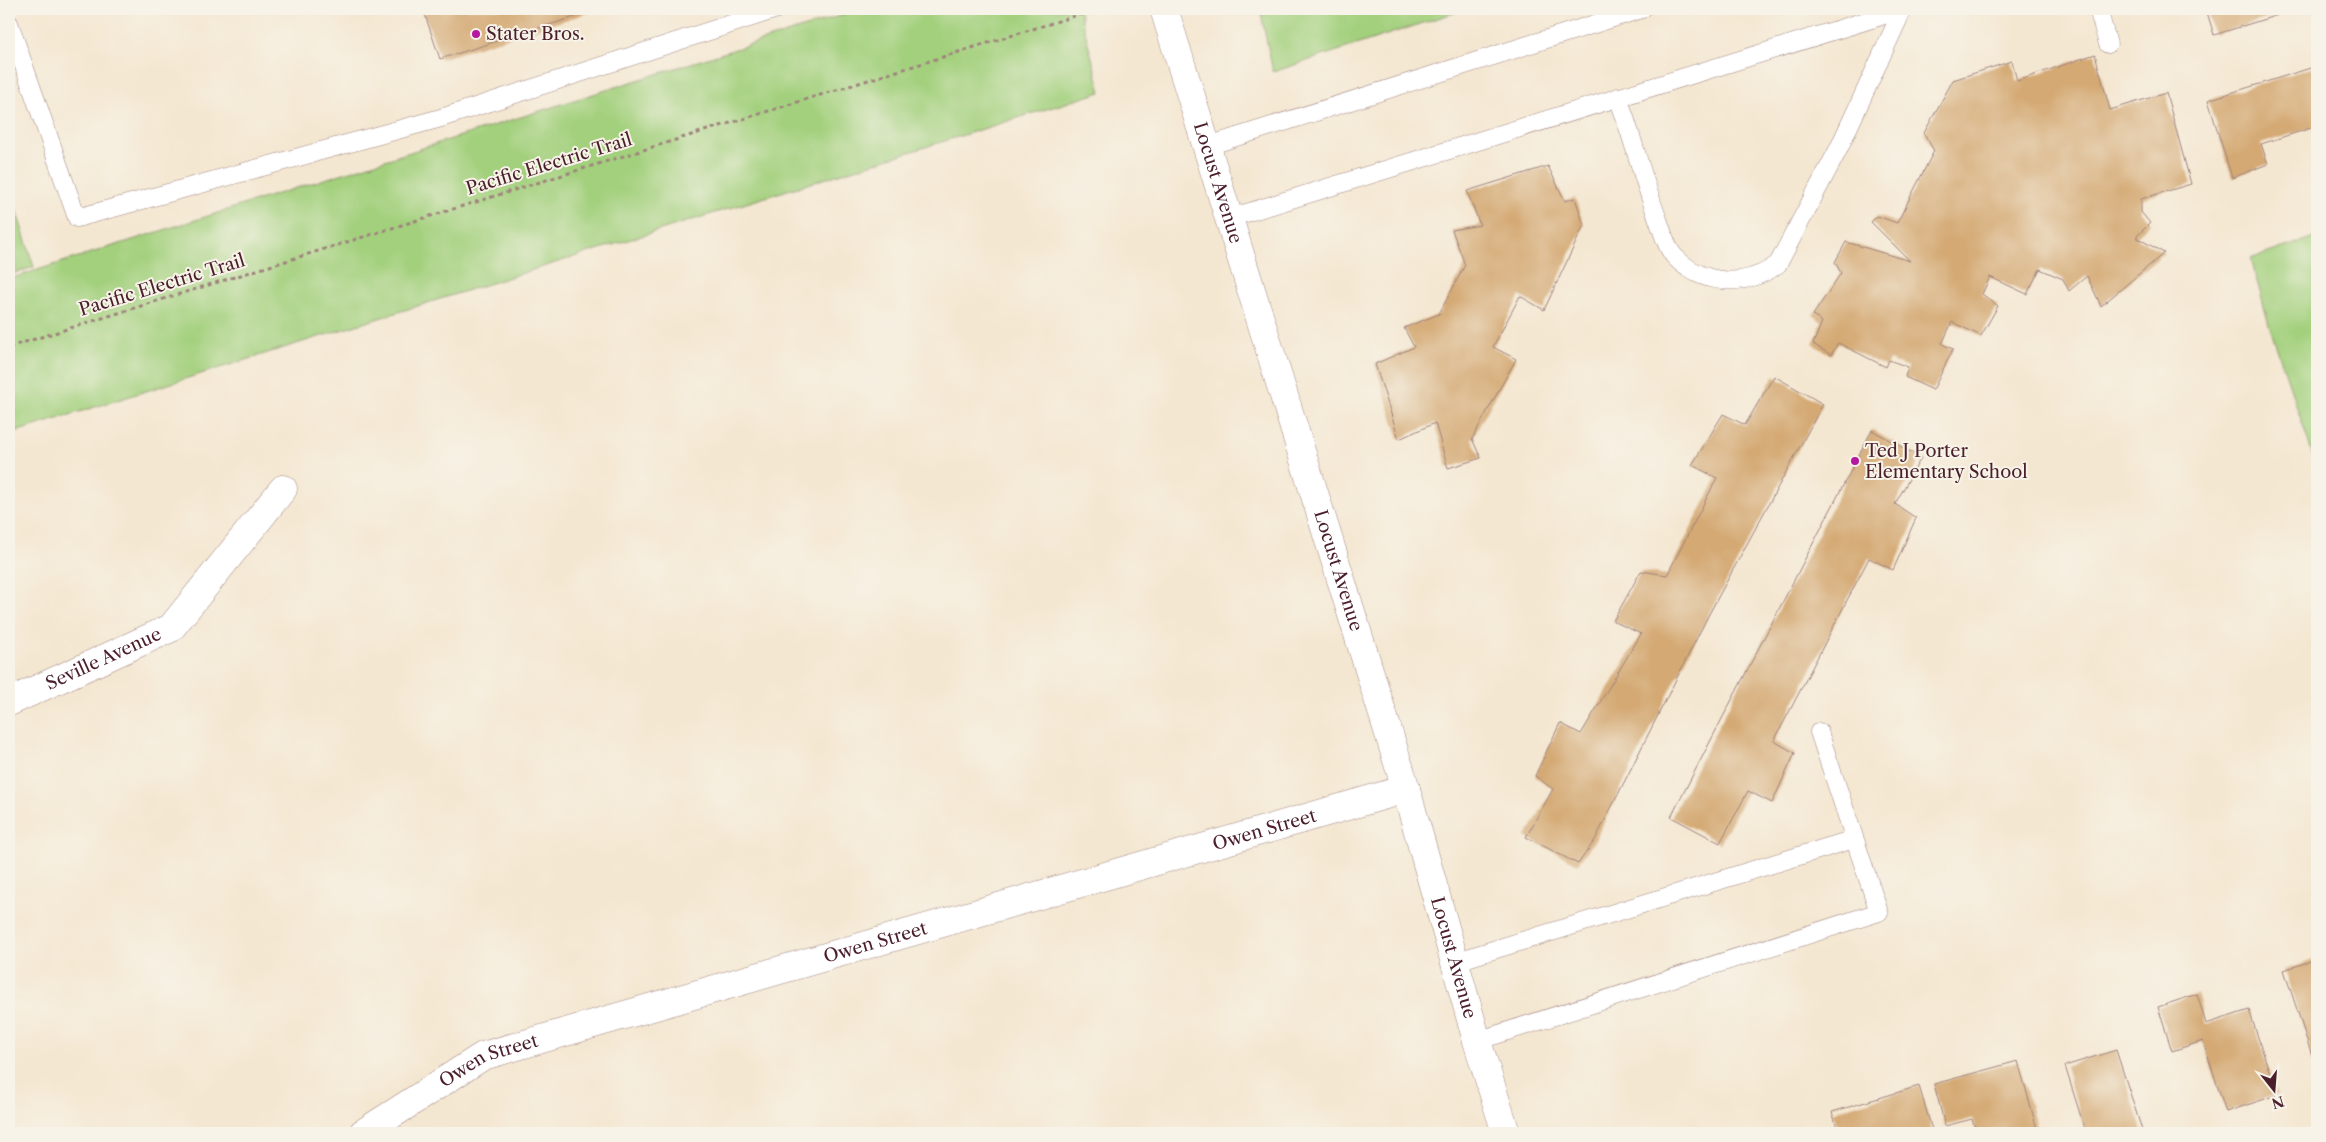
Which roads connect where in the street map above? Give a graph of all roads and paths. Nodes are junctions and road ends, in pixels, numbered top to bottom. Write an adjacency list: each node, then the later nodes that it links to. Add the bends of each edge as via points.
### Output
1 (777, 9): 7 (lane, via 441,118 77,218)
2 (1097, 9): 12 (path, Pacific Electric Trail)
3 (1164, 9): 10 (street, Locust Avenue)
4 (1642, 9): 10 (lane)
5 (1904, 9): 9 (lane); 9 (lane, via 1838,150 1778,264 1765,274 1748,279 1709,279 1674,255 1653,208)
6 (2098, 9): 8 (lane)
7 (9, 23)
8 (2108, 44)
9 (1618, 97): 11 (lane)
10 (1208, 146): 11 (street, Locust Avenue)
11 (1230, 218): 16 (street, Locust Avenue)
12 (9, 347)
13 (283, 489): 14 (street, Seville Avenue, via 171,628)
14 (9, 702)
15 (1819, 732): 17 (lane)
16 (1406, 789): 18 (street, Locust Avenue); 20 (street, Owen Street, via 483,1056)
17 (1854, 839): 18 (lane); 19 (lane, via 1879,912)
18 (1454, 962): 19 (street, Locust Avenue)
19 (1477, 1041): 21 (street, Locust Avenue)
20 (363, 1133)
21 (1506, 1133)

